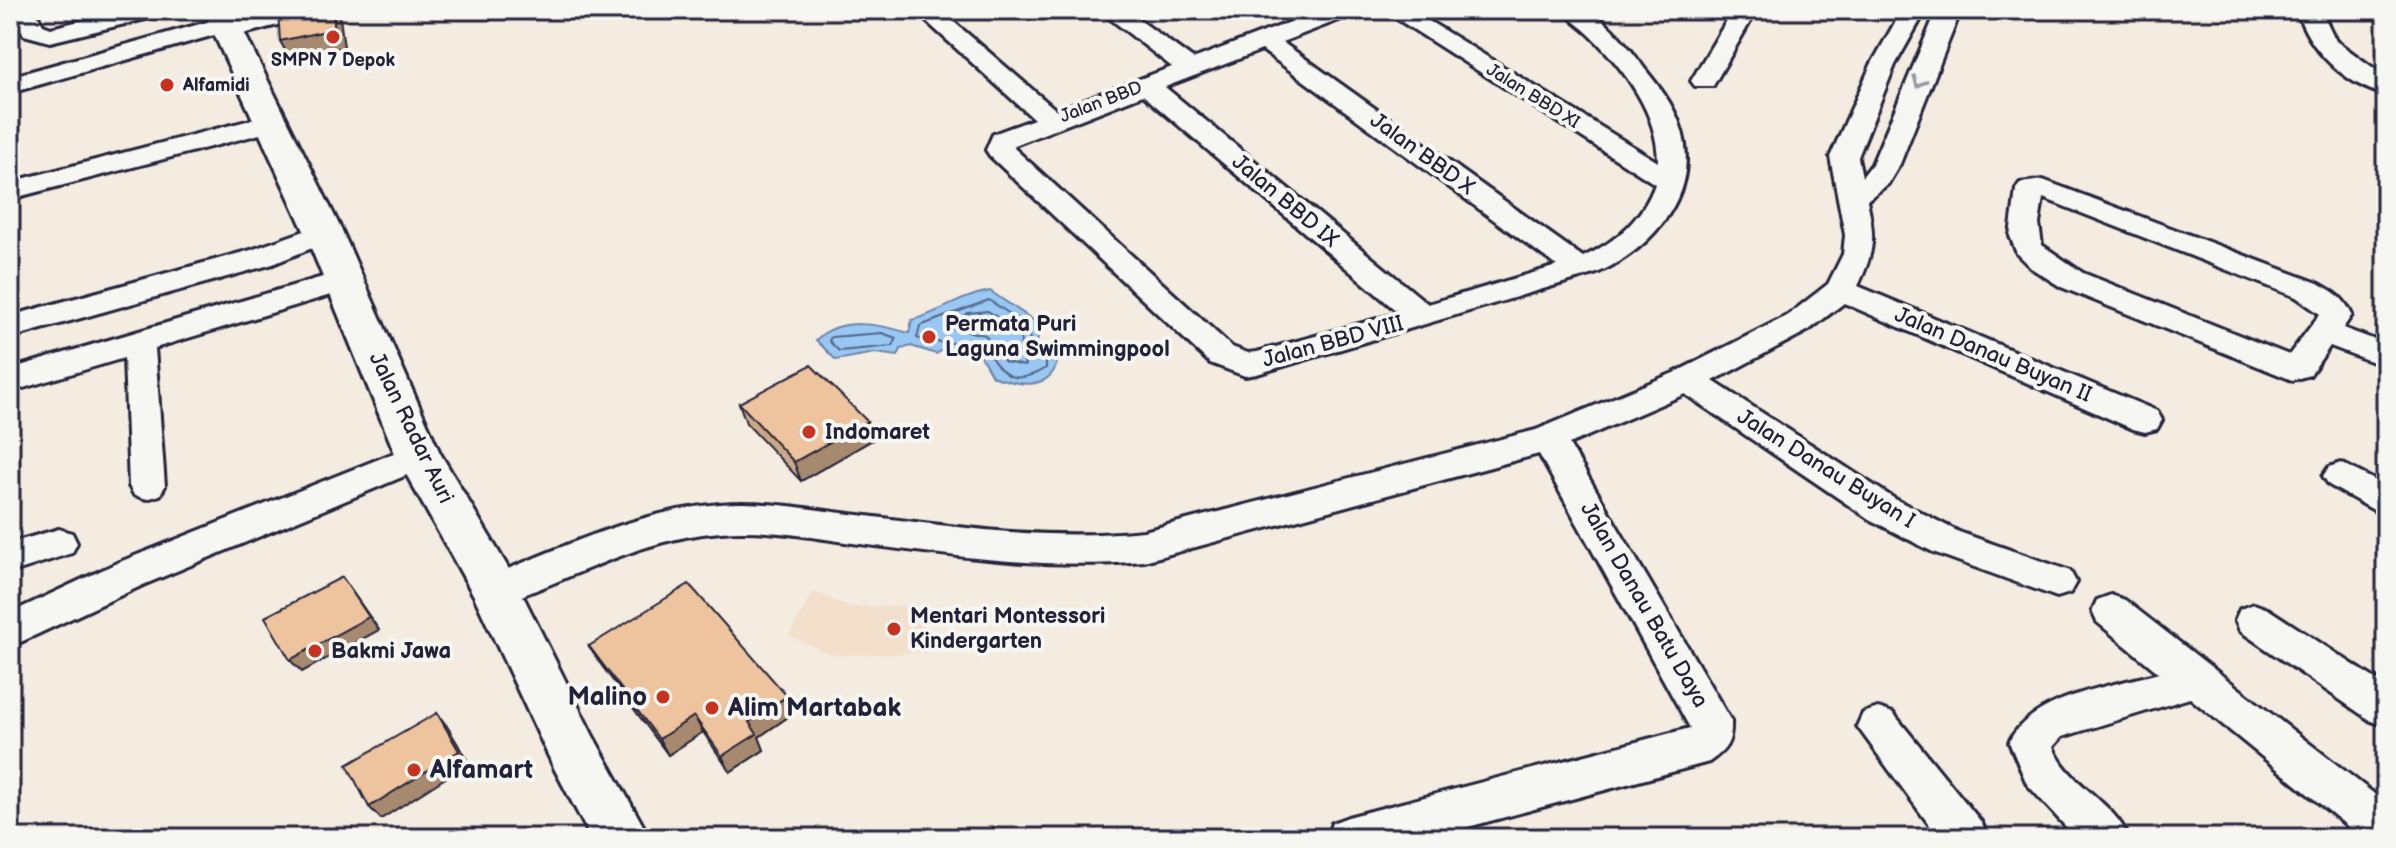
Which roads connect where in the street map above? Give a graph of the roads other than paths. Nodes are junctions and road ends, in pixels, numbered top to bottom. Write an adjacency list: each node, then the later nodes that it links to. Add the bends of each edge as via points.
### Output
1 (23, 10): 2 (street, via 33,30 50,35)
2 (154, 10)
3 (308, 10): 14 (street)
4 (926, 10): 23 (street, Jalan BBD)
5 (1111, 10): 17 (street)
6 (1285, 10): 15 (street)
7 (1344, 10): 15 (street, Jalan BBD)
8 (1395, 10): 25 (street, Jalan BBD XI)
9 (1575, 10): 25 (street, via 1609,40 1663,114 1675,161)
10 (1745, 10): 19 (street)
11 (1914, 10): 27 (street, via 1844,157)
12 (1949, 10): 27 (street, one-way to 27, via 1886,164 1878,178)
13 (2309, 10): 22 (street, via 2310,20 2345,64)
14 (224, 23): 18 (street); 20 (street); 24 (main road, Jalan Radar Auri)
15 (1307, 24): 16 (street, Jalan BBD)
16 (1264, 40): 17 (street, Jalan BBD); 29 (street, Jalan BBD X)
17 (1190, 68): 21 (street, Jalan BBD)
18 (86, 70)
19 (1704, 81)
20 (10, 85)
21 (1147, 85): 23 (street, Jalan BBD); 32 (street, Jalan BBD IX)
22 (2386, 87)
23 (1052, 121): 32 (street, Jalan BBD VIII, via 1002,140 1000,150 1232,362 1257,363)
24 (274, 122): 26 (street); 28 (main road, Jalan Radar Auri)
25 (1671, 182): 29 (street, Jalan BBD VIII, via 1633,239)
26 (10, 191)
27 (1854, 196): 31 (street, via 1859,244)
28 (324, 233): 30 (main road, Jalan Radar Auri); 33 (street, via 262,257)
29 (1579, 268): 32 (street, Jalan BBD VIII)
30 (343, 281): 35 (street); 41 (main road, Jalan Radar Auri)
31 (1841, 290): 37 (street, via 1798,323); 39 (street, Jalan Danau Buyan II)
32 (1423, 317)
33 (10, 327)
34 (2324, 332): 34 (street, via 2298,367 2281,367 2072,280 2024,245 2030,189 2043,188 2307,290 2335,310); 36 (street)
35 (139, 342): 38 (street); 43 (street)
36 (2386, 356)
37 (1688, 380): 40 (street); 47 (street, Jalan Danau Buyan I, via 1882,509 1946,542)
38 (10, 381)
39 (2145, 420)
40 (1548, 439): 48 (street, via 1144,546 1025,550 765,518 719,518 629,536); 57 (street, Jalan Danau Batu Daya, via 1710,721 1711,737 1694,749)
41 (419, 456): 48 (main road, Jalan Radar Auri); 51 (street, via 130,574)
42 (2341, 476): 44 (street)
43 (147, 486)
44 (2386, 503)
45 (59, 543): 46 (street)
46 (10, 558)
47 (2057, 582)
48 (496, 590): 56 (main road, Jalan Radar Auri)
49 (2111, 611): 52 (street)
50 (2254, 620): 53 (street)
51 (10, 631)
52 (2196, 679): 55 (street); 59 (street, via 2049,723 2030,742 2046,777)
53 (2386, 708)
54 (1878, 726): 58 (street)
55 (2386, 830)
56 (621, 838)
57 (1348, 838)
58 (1966, 838)
59 (2107, 838)

